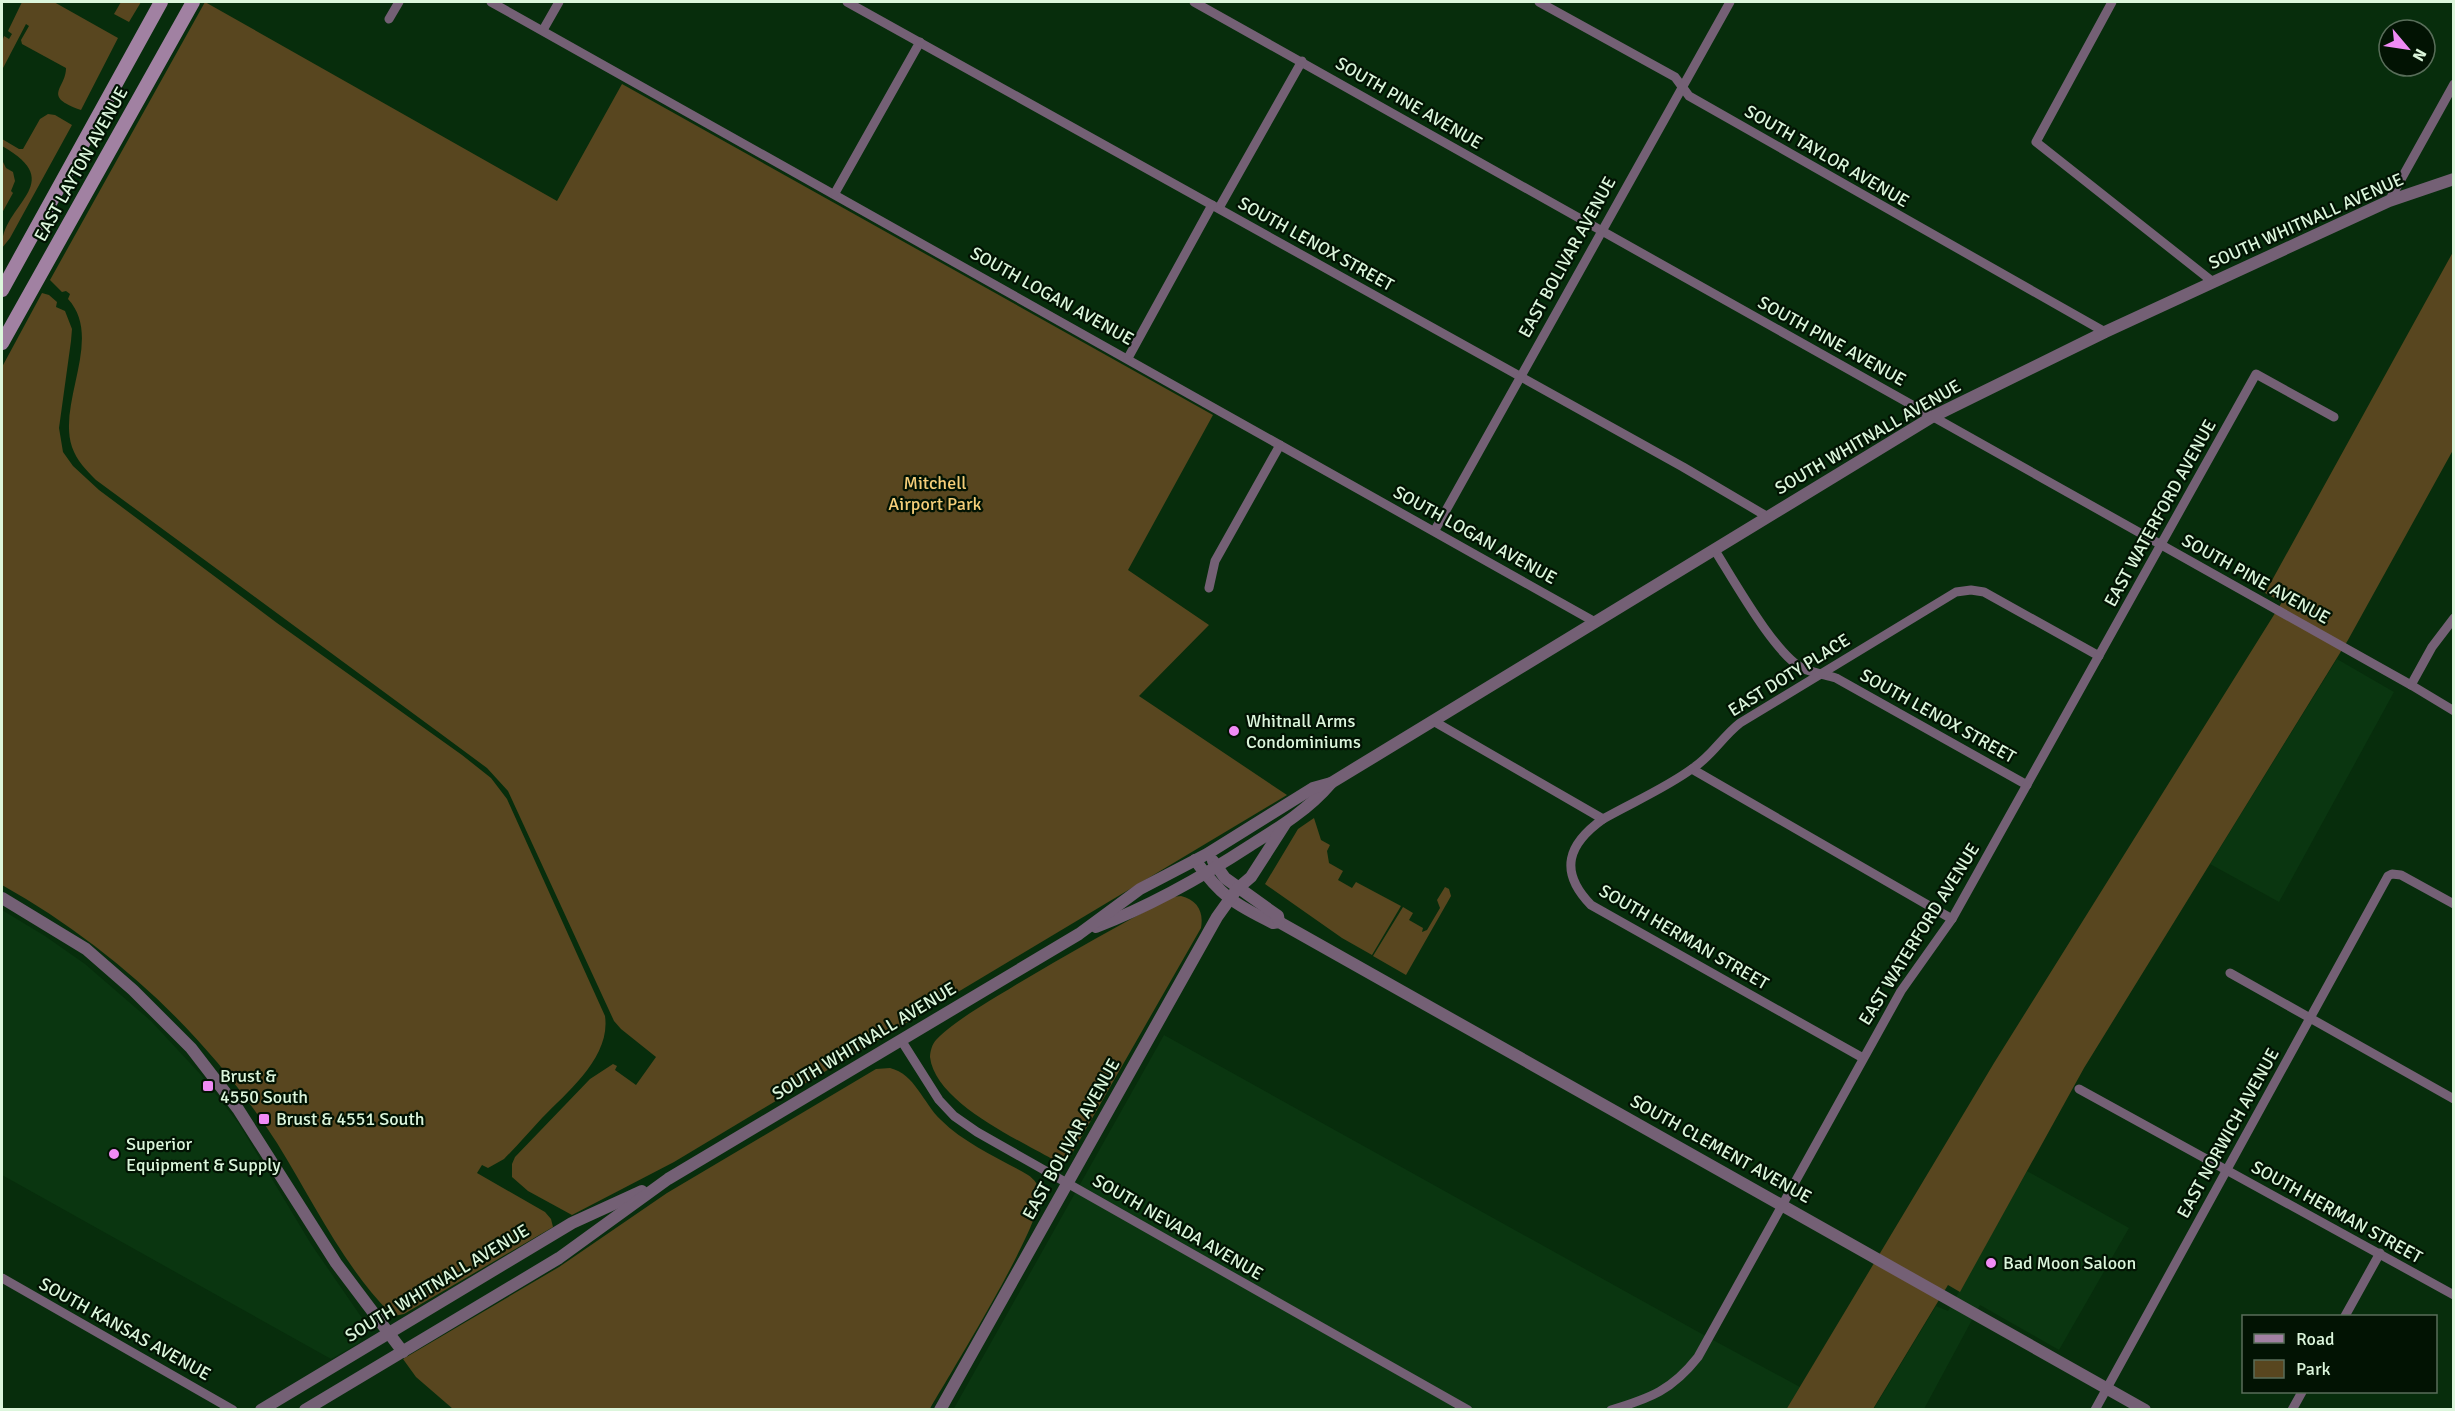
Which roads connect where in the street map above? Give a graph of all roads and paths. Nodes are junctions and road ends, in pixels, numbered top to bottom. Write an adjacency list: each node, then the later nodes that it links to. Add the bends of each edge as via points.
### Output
1 (161, 2): 23 (main road, EAST LAYTON AVENUE)
2 (193, 2): 25 (main road, EAST LAYTON AVENUE)
3 (399, 2): 11 (street)
4 (491, 2): 12 (street, SOUTH LOGAN AVENUE)
5 (559, 2): 12 (street)
6 (847, 2): 13 (street, SOUTH LENOX STREET)
7 (1194, 2): 14 (street, SOUTH PINE AVENUE)
8 (1539, 2): 16 (street, SOUTH TAYLOR AVENUE, via 1675,77)
9 (1730, 2): 16 (street, EAST BOLIVAR AVENUE)
10 (2112, 2): 22 (street, via 2036,142)
11 (389, 19)
12 (543, 30): 18 (street, SOUTH LOGAN AVENUE)
13 (920, 42): 18 (street); 20 (street, SOUTH LENOX STREET)
14 (1302, 61): 20 (street); 21 (street, SOUTH PINE AVENUE)
15 (2454, 84): 19 (street)
16 (1682, 87): 21 (street, EAST BOLIVAR AVENUE); 24 (street, SOUTH TAYLOR AVENUE, via 1689,96)
17 (2454, 179): 19 (street, SOUTH WHITNALL AVENUE)
18 (835, 193): 26 (street, SOUTH LOGAN AVENUE)
19 (2389, 201): 22 (street, SOUTH WHITNALL AVENUE)
20 (1215, 207): 26 (street); 27 (street, SOUTH LENOX STREET)
21 (1602, 232): 27 (street, EAST BOLIVAR AVENUE); 28 (street, SOUTH PINE AVENUE)
22 (2213, 282): 24 (street, SOUTH WHITNALL AVENUE)
23 (2, 290)
24 (2105, 332): 28 (street, SOUTH WHITNALL AVENUE)
25 (2, 343)
26 (1128, 358): 30 (street, SOUTH LOGAN AVENUE)
27 (1521, 377): 31 (street, SOUTH LENOX STREET); 32 (street, EAST BOLIVAR AVENUE)
28 (1932, 417): 31 (street, SOUTH WHITNALL AVENUE); 33 (street, SOUTH PINE AVENUE)
29 (2334, 417): 33 (street, EAST WATERFORD AVENUE, via 2256,374)
30 (1280, 445): 32 (street, SOUTH LOGAN AVENUE); 35 (street, via 1215,561)
31 (1768, 517): 34 (street, SOUTH WHITNALL AVENUE)
32 (1435, 531): 37 (street, SOUTH LOGAN AVENUE)
33 (2162, 545): 38 (street, EAST WATERFORD AVENUE); 40 (street, SOUTH PINE AVENUE)
34 (1714, 549): 37 (street, SOUTH WHITNALL AVENUE); 39 (street, SOUTH LENOX STREET, via 1777,647 1802,668)
35 (1209, 588)
36 (2454, 618): 40 (street)
37 (1595, 622): 42 (street, SOUTH WHITNALL AVENUE)
38 (2099, 656): 39 (street, EAST DOTY PLACE, via 1984,592 1971,590 1956,592); 45 (street, EAST WATERFORD AVENUE)
39 (1821, 674): 43 (street, EAST DOTY PLACE, via 1740,723); 45 (street, SOUTH LENOX STREET, via 1836,678)
40 (2411, 685): 41 (street, SOUTH PINE AVENUE)
41 (2454, 711)
42 (1435, 722): 44 (street, SOUTH WHITNALL AVENUE); 46 (street)
43 (1692, 769): 46 (street, EAST DOTY PLACE); 56 (street)
44 (1331, 783): 47 (street, SOUTH WHITNALL AVENUE, via 1317,800); 48 (street, SOUTH WHITNALL AVENUE, via 1313,788)
45 (2027, 785): 56 (street, EAST WATERFORD AVENUE)
46 (1603, 819): 62 (street, SOUTH HERMAN STREET, via 1578,840 1570,863 1575,885 1591,905)
47 (1285, 824): 50 (street, SOUTH WHITNALL AVENUE); 52 (street, EAST BOLIVAR AVENUE, via 1251,877)
48 (1207, 854): 49 (street, SOUTH WHITNALL AVENUE); 50 (street, SOUTH CLEMENT AVENUE)
49 (1195, 860): 51 (street, SOUTH CLEMENT AVENUE); 58 (street, SOUTH WHITNALL AVENUE, via 1140,889)
50 (1216, 867): 51 (street, SOUTH WHITNALL AVENUE); 52 (street, SOUTH CLEMENT AVENUE)
51 (1205, 873): 54 (street, SOUTH CLEMENT AVENUE); 58 (street, SOUTH WHITNALL AVENUE, via 1131,913)
52 (1237, 889): 54 (street, EAST BOLIVAR AVENUE); 57 (street, SOUTH CLEMENT AVENUE, via 1278,916)
53 (2, 898): 73 (street, via 86,949 190,1048 238,1109 336,1263)
54 (1229, 900): 57 (street, SOUTH CLEMENT AVENUE, via 1273,923); 67 (street, EAST BOLIVAR AVENUE)
55 (2454, 904): 60 (street, EAST NORWICH AVENUE, via 2408,878 2388,876)
56 (1952, 919): 62 (street, EAST WATERFORD AVENUE, via 1910,975)
57 (1279, 922): 68 (street, SOUTH CLEMENT AVENUE)
58 (1079, 934): 61 (street, SOUTH WHITNALL AVENUE)
59 (2230, 973): 60 (street)
60 (2311, 1018): 64 (street); 65 (street, EAST NORWICH AVENUE)
61 (901, 1040): 66 (street, SOUTH WHITNALL AVENUE); 67 (street, SOUTH NEVADA AVENUE, via 939,1100 954,1116)
62 (1863, 1058): 68 (street, EAST WATERFORD AVENUE)
63 (2079, 1089): 65 (street, SOUTH HERMAN STREET)
64 (2454, 1099)
65 (2226, 1170): 69 (street, SOUTH HERMAN STREET); 75 (street, EAST NORWICH AVENUE)
66 (668, 1179): 73 (street, SOUTH WHITNALL AVENUE, via 572,1223); 74 (street, SOUTH WHITNALL AVENUE, via 559,1258)
67 (1068, 1183): 80 (street, EAST BOLIVAR AVENUE); 81 (street, SOUTH NEVADA AVENUE)
68 (1784, 1205): 75 (street, SOUTH CLEMENT AVENUE); 82 (street, EAST WATERFORD AVENUE, via 1698,1357 1683,1376 1657,1393)
69 (2380, 1253): 71 (street, SOUTH HERMAN STREET); 72 (street)
70 (2, 1278): 77 (street, SOUTH KANSAS AVENUE)
71 (2454, 1295)
72 (2345, 1315)
73 (388, 1334): 74 (street); 78 (street, SOUTH WHITNALL AVENUE)
74 (403, 1352): 79 (street, SOUTH WHITNALL AVENUE)
75 (2107, 1388): 83 (street, EAST NORWICH AVENUE); 84 (street, SOUTH CLEMENT AVENUE)
76 (2301, 1393): 85 (street)
77 (233, 1410)
78 (261, 1410)
79 (305, 1410)
80 (940, 1410)
81 (1468, 1410)
82 (1611, 1410)
83 (2095, 1410)
84 (2145, 1410)
85 (2292, 1410)

